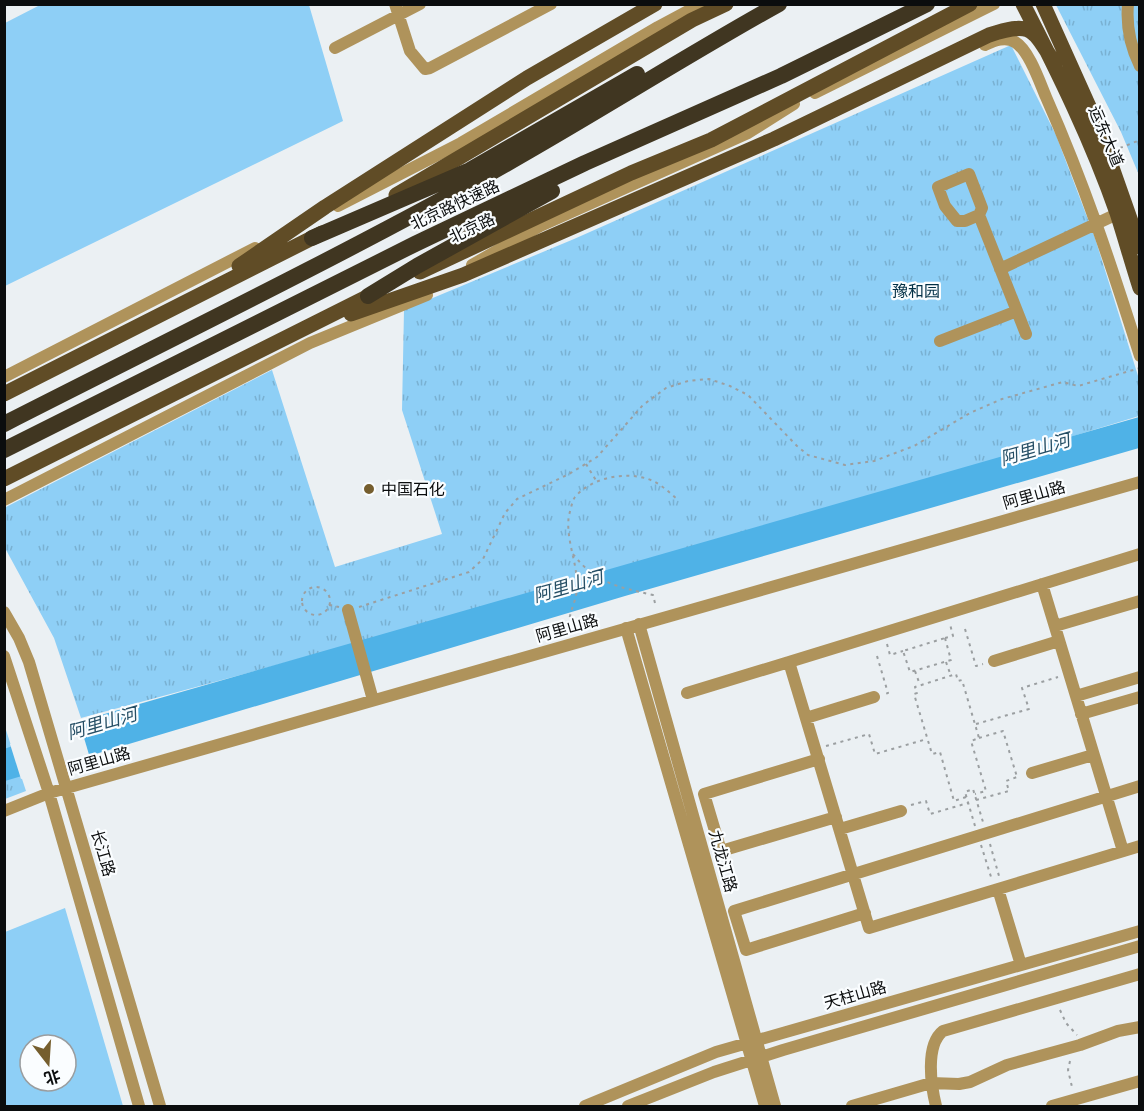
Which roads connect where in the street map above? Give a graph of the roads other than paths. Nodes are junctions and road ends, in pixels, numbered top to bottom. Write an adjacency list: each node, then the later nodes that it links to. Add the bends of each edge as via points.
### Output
1 (420, 4): 13 (street)
2 (551, 4): 13 (street, via 424,69 410,51)
3 (655, 4): 21 (main road, via 527,78)
4 (701, 4): 21 (street, via 462,143)
5 (726, 4): 22 (main road, via 692,20 390,198)
6 (927, 4): 17 (highway, 北京路快速路)
7 (994, 4): 25 (street, via 810,95 748,133 540,226)
8 (1023, 4): 15 (main road, 运东大道)
9 (1043, 4): 23 (main road, 运东大道, via 1096,122)
10 (1128, 4): 16 (street, via 1131,48)
11 (772, 8): 22 (highway, via 684,47 470,170); 36 (highway, 北京路快速路, via 575,125 372,237)
12 (963, 8): 27 (main road, 北京路, via 711,140 631,173)
13 (397, 10): 14 (street)
14 (334, 48)
15 (1054, 64): 18 (main road, 运东大道); 25 (main road, via 1036,34 1025,29 1010,28 989,35 774,139)
16 (1140, 66)
17 (781, 76): 27 (highway, via 707,117 520,207); 37 (highway, 北京路快速路, via 585,163)
18 (1117, 214): 20 (street); 26 (main road, 运东大道)
19 (979, 215): 24 (street)
20 (1097, 223): 24 (street); 33 (street); 40 (street, via 1033,66 1017,43 996,40 723,168 310,344)
21 (295, 228): 28 (main road); 34 (street)
22 (312, 238): 28 (main road)
23 (1140, 247)
24 (1000, 269): 29 (street)
25 (444, 282): 31 (main road)
26 (1140, 288)
27 (368, 296): 31 (main road, 北京路)
28 (185, 303): 35 (main road)
29 (1017, 311): 30 (street); 32 (street)
30 (1026, 334)
31 (289, 336): 38 (main road, 北京路)
32 (940, 341)
33 (1140, 356)
34 (4, 377)
35 (4, 394)
36 (4, 424)
37 (4, 450)
38 (4, 479)
39 (1140, 482): 46 (street, 阿里山路)
40 (4, 500)
41 (1140, 554): 42 (street)
42 (1042, 584): 47 (street); 52 (street)
43 (1140, 601): 47 (street)
44 (348, 610): 58 (street)
45 (4, 612): 65 (street, 长江路, via 29,662)
46 (639, 624): 48 (street, 阿里山路); 82 (street, 九龙江路)
47 (1054, 626): 49 (street)
48 (626, 628): 58 (street, 阿里山路); 82 (street, 九龙江路)
49 (1059, 641): 51 (street); 55 (street)
50 (4, 656): 66 (street)
51 (994, 661)
52 (789, 662): 54 (street); 60 (street)
53 (1140, 677): 55 (street)
54 (687, 693)
55 (1076, 696): 59 (street)
56 (874, 697): 60 (street)
57 (1140, 697): 59 (street)
58 (373, 700): 65 (street, 阿里山路)
59 (1081, 714): 62 (street)
60 (806, 718): 61 (street)
61 (817, 754): 70 (street); 70 (street, via 704,794 721,851)
62 (1094, 755): 63 (street); 67 (street)
63 (1032, 773)
64 (1140, 786): 67 (street)
65 (67, 788): 66 (street, 阿里山路); 87 (street, 长江路)
66 (49, 793): 68 (street, 阿里山路); 86 (street)
67 (1106, 796): 73 (street); 74 (street)
68 (4, 811)
69 (901, 812): 71 (street)
70 (836, 817): 71 (street)
71 (840, 830): 74 (street)
72 (1140, 846): 73 (street)
73 (1123, 851): 75 (street)
74 (853, 875): 76 (street); 76 (street, via 734,911 746,950)
75 (998, 889): 76 (street, via 869,928); 79 (street)
76 (865, 913)
77 (1140, 931): 79 (street, 天柱山路)
78 (1140, 946): 83 (street, 天柱山路)
79 (1021, 965): 82 (street, 天柱山路)
80 (1140, 974): 85 (street, via 943,1031 933,1045)
81 (1140, 1027): 85 (street, via 1007,1065 970,1082)
82 (750, 1042): 83 (street, 九龙江路); 88 (street, 天柱山路, via 716,1052)
83 (755, 1058): 89 (street, 天柱山路); 90 (street, 九龙江路); 91 (street, 九龙江路)
84 (1140, 1081): 94 (street)
85 (931, 1083): 92 (street); 93 (street)
86 (139, 1107)
87 (160, 1107)
88 (585, 1107)
89 (628, 1107)
90 (765, 1107)
91 (776, 1107)
92 (852, 1107)
93 (936, 1107)
94 (1052, 1107)

